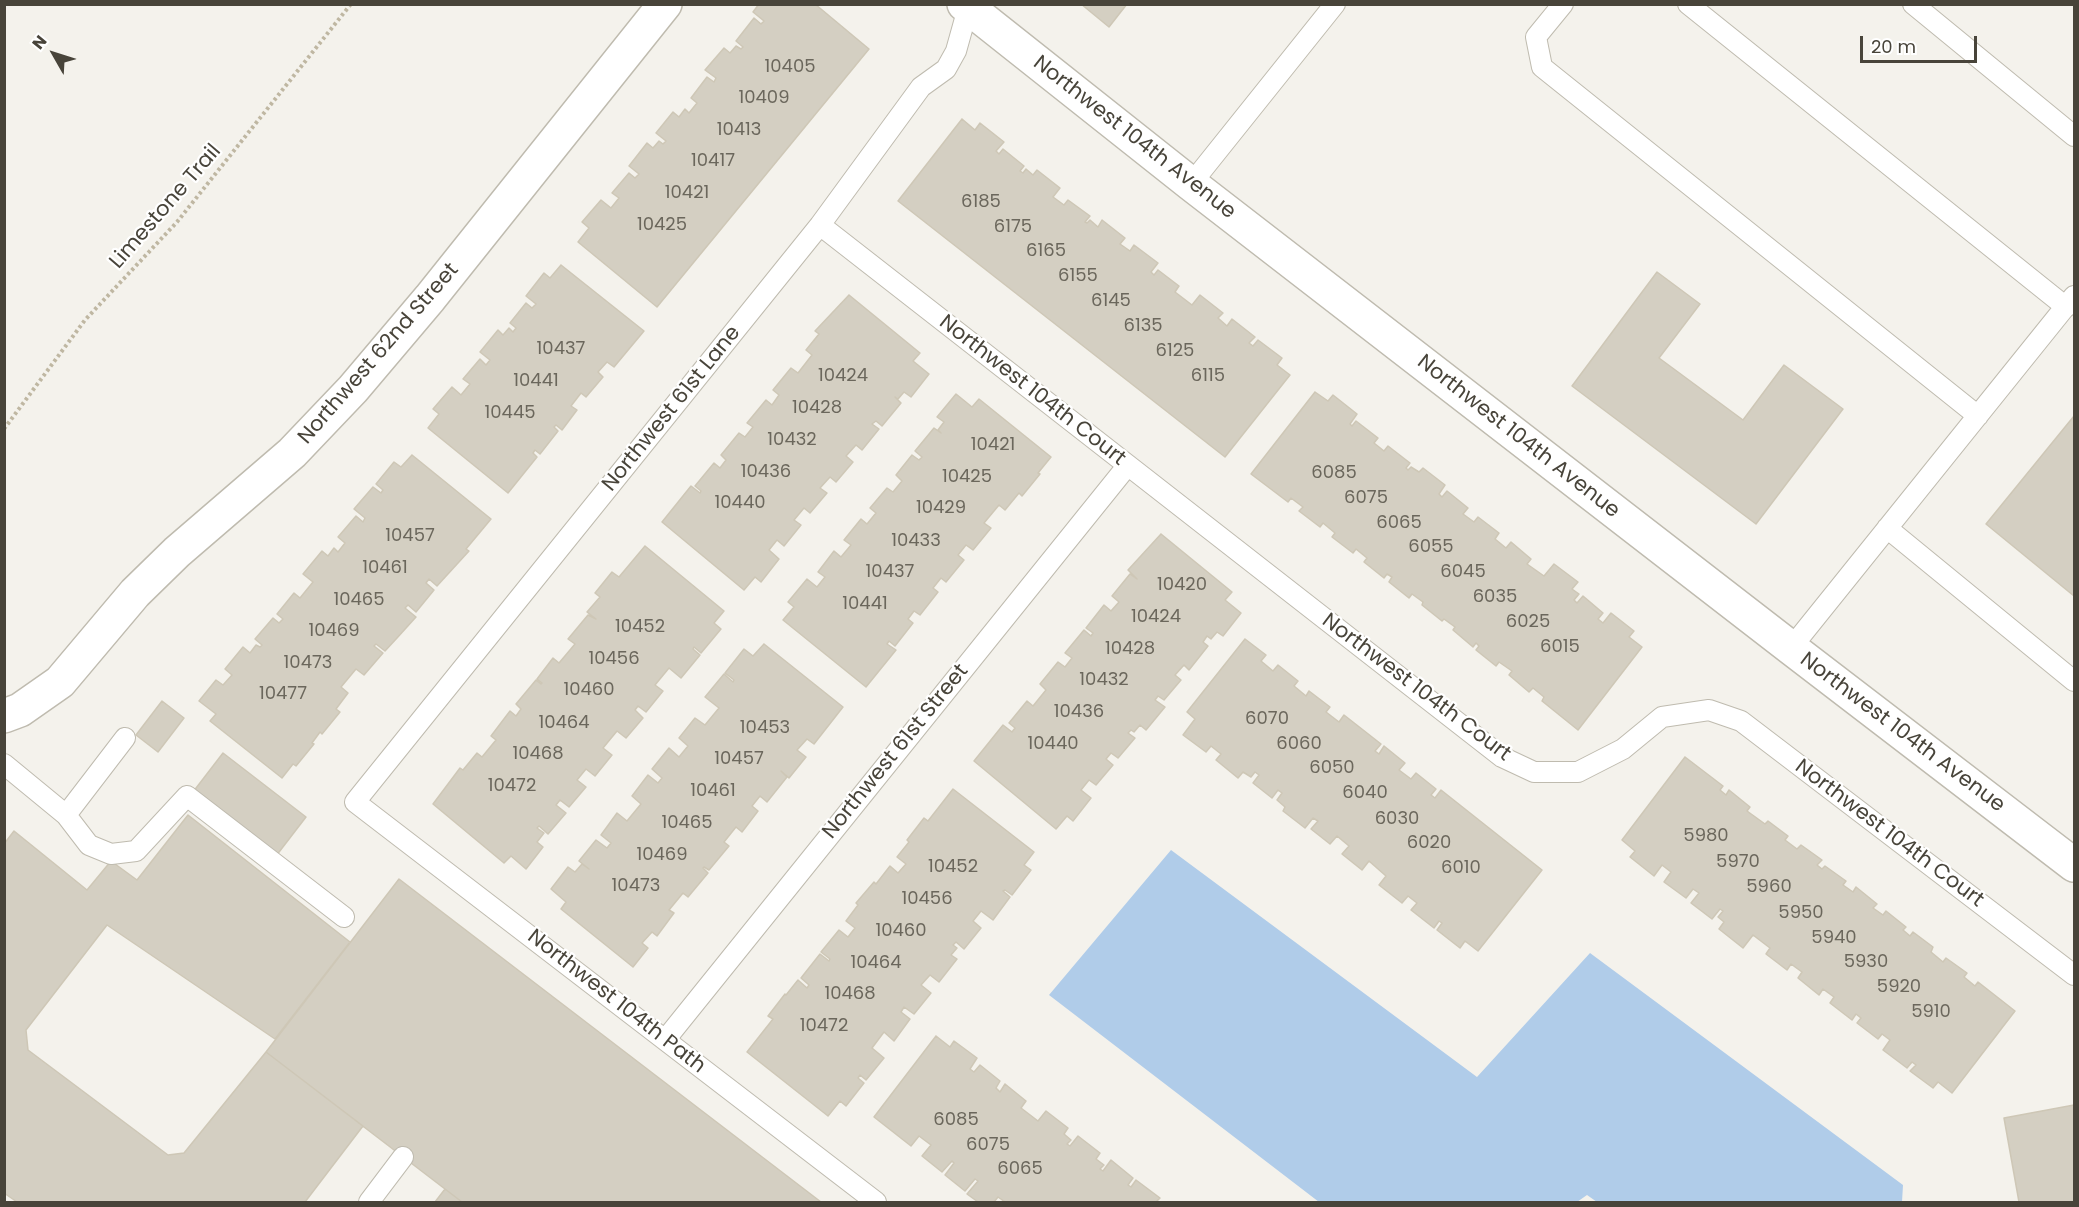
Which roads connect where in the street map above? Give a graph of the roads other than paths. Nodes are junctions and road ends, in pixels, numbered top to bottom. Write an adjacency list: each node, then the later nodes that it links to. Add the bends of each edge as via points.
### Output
1 (665, 4): 16 (street, Northwest 62nd Street, via 353,389 292,453 135,593 60,682 20,710)
2 (1335, 4): 8 (lane)
3 (1563, 4): 11 (lane, via 1536,37 1542,67)
4 (1688, 4): 10 (lane)
5 (1913, 4): 7 (lane)
6 (966, 6): 8 (street, Northwest 104th Avenue); 9 (lane, Northwest 61st Lane, via 956,51 946,69 921,87)
7 (2074, 136)
8 (1191, 184): 14 (street, Northwest 104th Avenue)
9 (820, 225): 12 (lane, Northwest 104th Court); 19 (lane, Northwest 61st Lane)
10 (2070, 302): 11 (lane)
11 (1978, 416): 13 (lane)
12 (1128, 465): 23 (lane, Northwest 104th Court, via 1502,757 1534,772 1578,772 1623,749 1662,717 1709,710 1741,721); 24 (lane, Northwest 61st Street)
13 (1887, 528): 14 (lane); 15 (lane)
14 (1791, 648): 21 (street, Northwest 104th Avenue)
15 (2074, 681)
16 (4, 716)
17 (124, 738): 20 (lane)
18 (4, 764): 20 (lane)
19 (355, 802): 24 (lane, Northwest 104th Path)
20 (66, 814): 22 (lane, via 89,845 111,854 136,851 187,796)
21 (2074, 865)
22 (344, 917)
23 (2074, 975)
24 (665, 1040): 27 (lane, Northwest 104th Path)
25 (403, 1157): 26 (lane)
26 (369, 1203)
27 (876, 1203)

